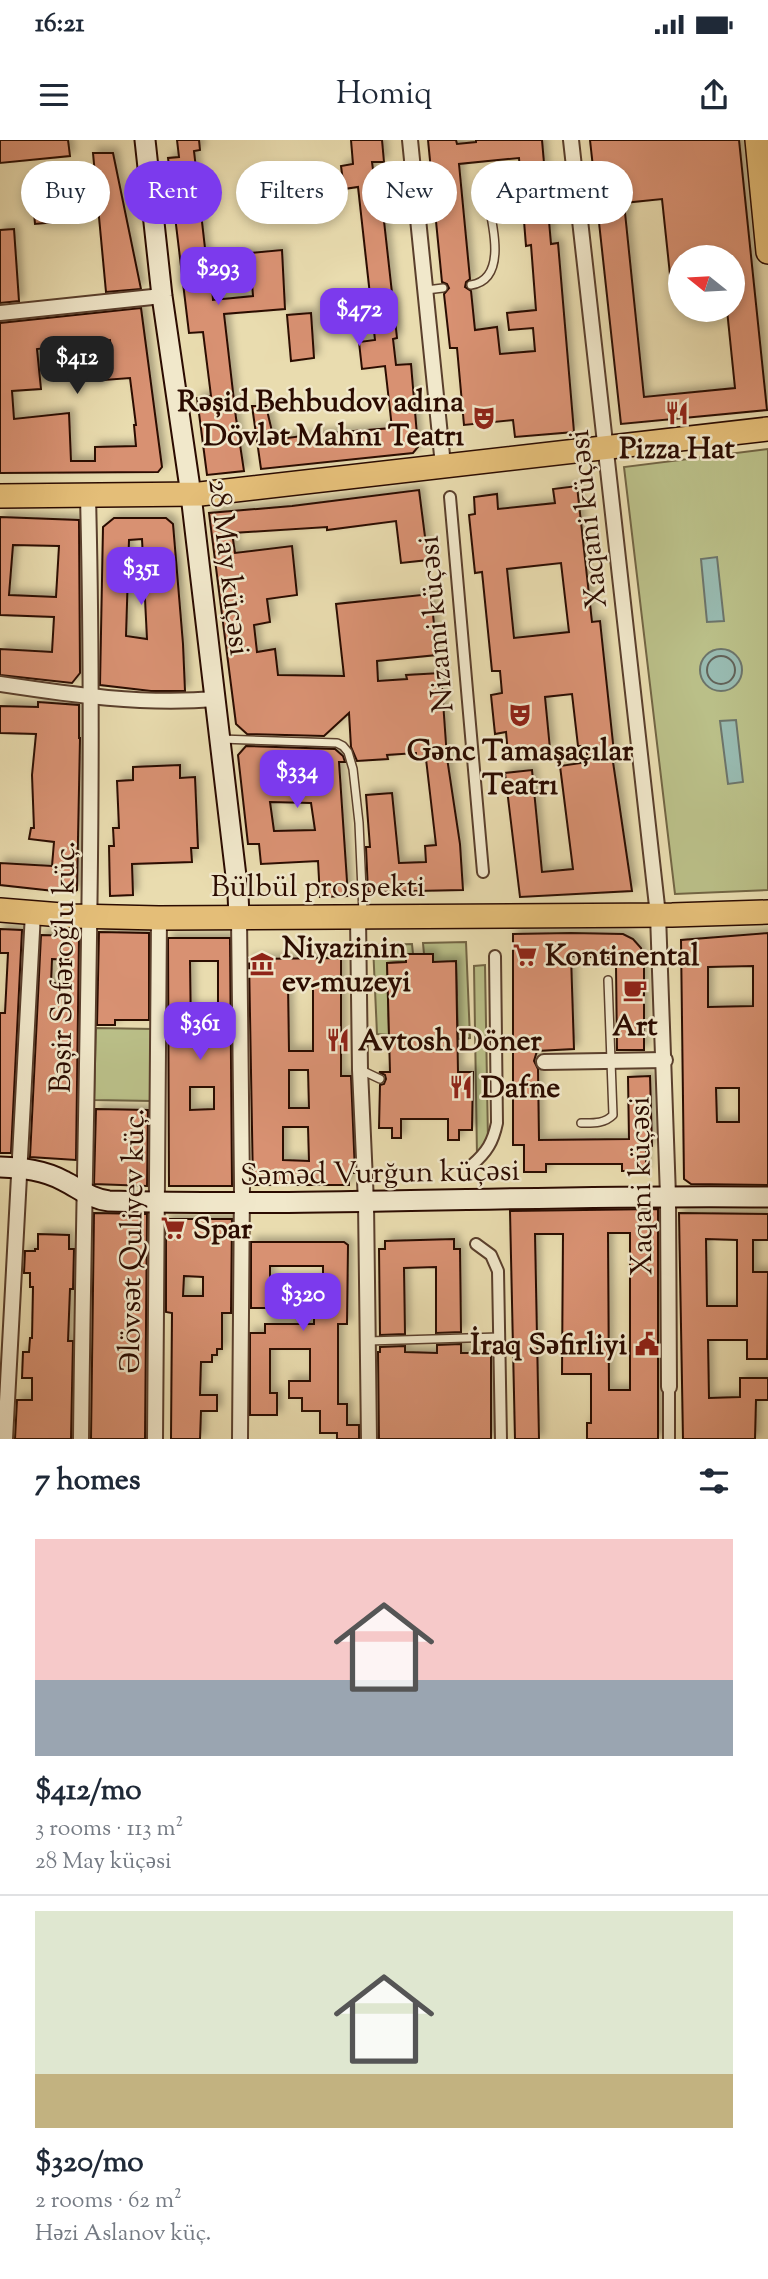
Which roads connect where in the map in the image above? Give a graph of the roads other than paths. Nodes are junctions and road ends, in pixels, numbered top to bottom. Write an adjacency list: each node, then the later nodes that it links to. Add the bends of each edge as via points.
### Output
1 (145, 140): 10 (main road, 28 May küçəsi)
2 (410, 140): 9 (street)
3 (571, 140): 13 (street, Xaqani küçəsi)
4 (757, 140): 6 (main road)
5 (491, 224): 7 (lane, via 496,257 493,271)
6 (768, 252)
7 (471, 285)
8 (443, 288): 9 (lane)
9 (425, 290): 14 (street)
10 (162, 296): 11 (street); 15 (main road, 28 May küçəsi)
11 (0, 313)
12 (768, 429): 13 (main road)
13 (605, 446): 14 (main road); 27 (street, Xaqani küçəsi)
14 (443, 465): 15 (main road)
15 (191, 495): 17 (main road); 21 (main road, 28 May küçəsi)
16 (0, 496): 17 (main road)
17 (88, 497): 20 (street, Bəşir Səfəroğlu küç.)
18 (450, 497): 23 (street, Nizami küçəsi)
19 (0, 684): 20 (street)
20 (90, 697): 21 (street, via 170,702); 28 (street, Bəşir Səfəroğlu küç.)
21 (216, 699): 22 (main road, 28 May küçəsi)
22 (220, 739): 29 (lane, via 337,743 348,752 359,823); 31 (main road, 28 May küçəsi)
23 (483, 872)
24 (0, 910): 26 (main road, Bülbül prospekti)
25 (768, 912): 27 (main road, Bülbül prospekti)
26 (33, 913): 28 (main road, Bülbül prospekti); 42 (street)
27 (657, 914): 29 (main road, Bülbül prospekti); 34 (street, Xaqani küçəsi)
28 (91, 916): 30 (main road, Bülbül prospekti); 43 (street, Bəşir Səfəroğlu küç.)
29 (360, 917): 31 (main road, Bülbül prospekti); 37 (street)
30 (159, 918): 31 (main road, Bülbül prospekti); 46 (street, Əlövsət Quliyev küç.)
31 (239, 918): 48 (street)
32 (495, 956): 40 (street, via 497,1123 493,1141)
33 (608, 980): 36 (lane)
34 (664, 1060): 36 (street); 44 (street, Xaqani küçəsi)
35 (544, 1062): 36 (street)
36 (610, 1062): 39 (lane, via 613,1115 600,1123)
37 (360, 1070): 38 (lane); 47 (street)
38 (380, 1079)
39 (581, 1123)
40 (472, 1166)
41 (0, 1167): 42 (main road, Səməd Vurğun küçəsi)
42 (20, 1168): 43 (main road, Səməd Vurğun küçəsi, via 56,1177); 53 (street)
43 (84, 1194): 46 (main road, Səməd Vurğun küçəsi, via 109,1201); 54 (street, Bəşir Səfəroğlu küç.)
44 (668, 1196): 45 (main road, Səməd Vurğun küçəsi); 47 (main road, Səməd Vurğun küçəsi); 52 (street, Xaqani küçəsi)
45 (768, 1197)
46 (157, 1203): 48 (main road, Səməd Vurğun küçəsi); 55 (street, Əlövsət Quliyev küç.)
47 (366, 1203): 48 (main road, Səməd Vurğun küçəsi); 51 (street)
48 (241, 1204): 56 (street)
49 (476, 1244): 50 (street, via 491,1255 498,1271)
50 (499, 1337): 51 (lane); 58 (street)
51 (368, 1341): 57 (street)
52 (669, 1387): 59 (street, Xaqani küçəsi)
53 (5, 1439)
54 (81, 1439)
55 (155, 1439)
56 (240, 1439)
57 (369, 1439)
58 (500, 1439)
59 (669, 1439)

